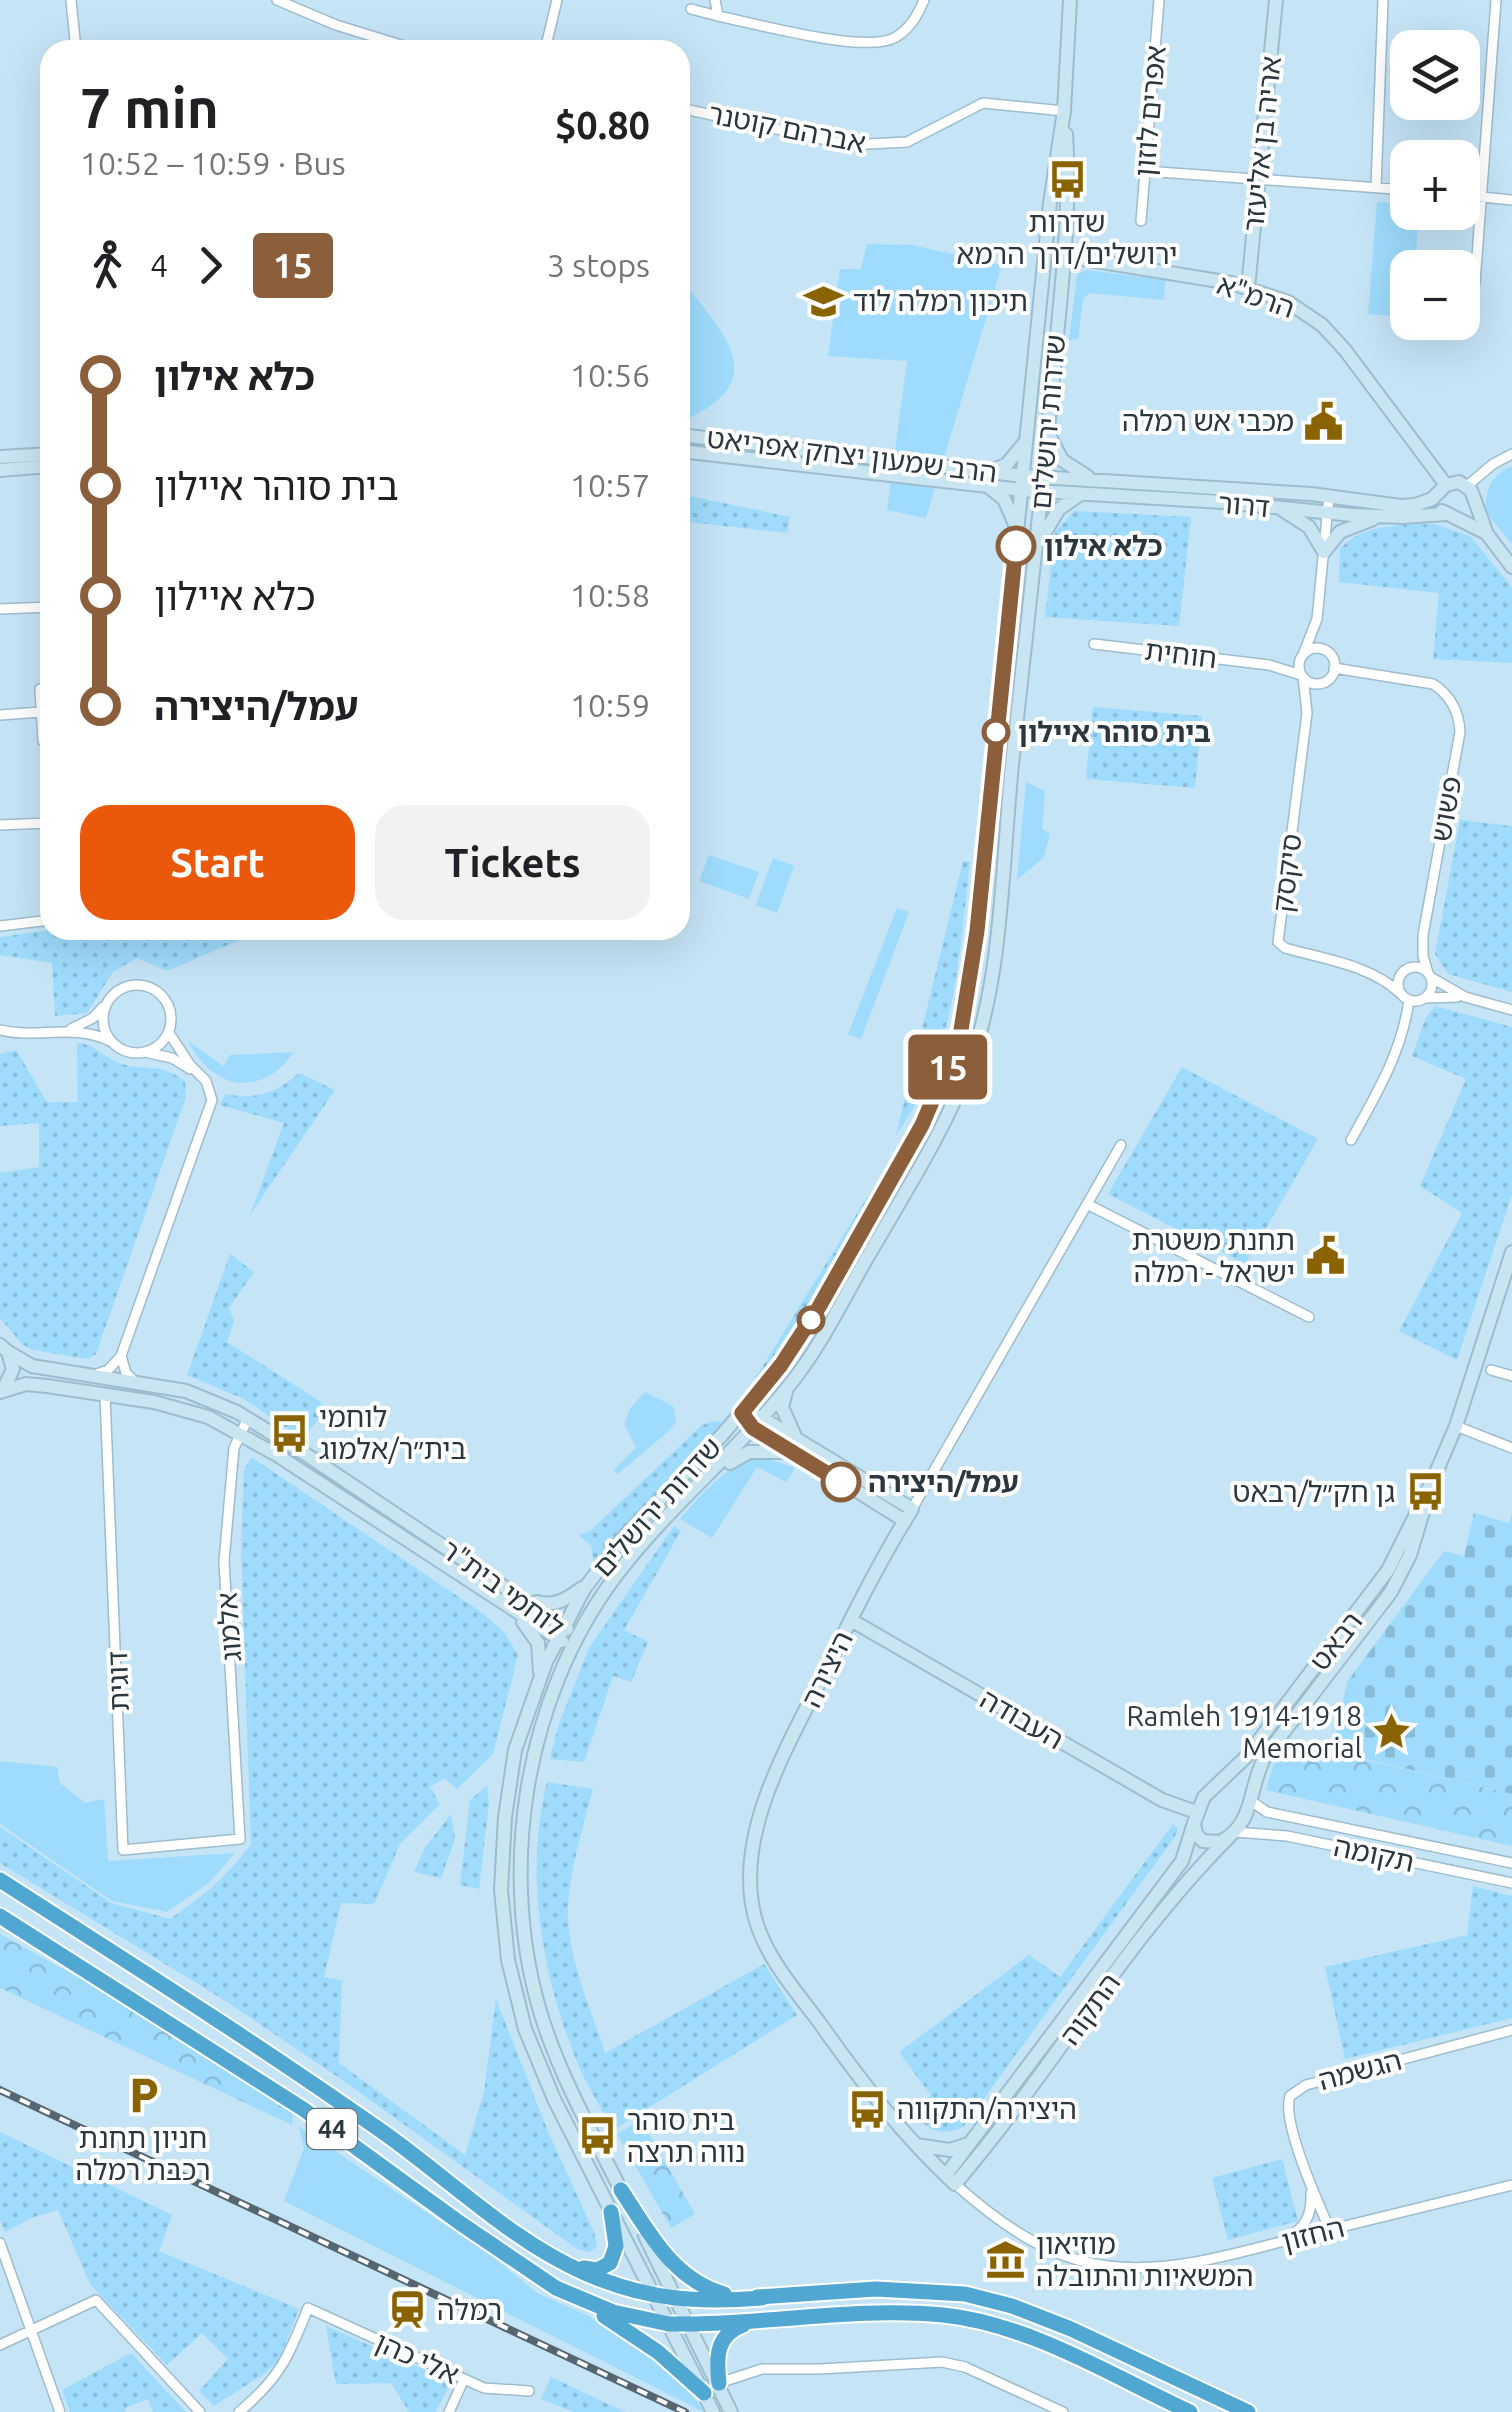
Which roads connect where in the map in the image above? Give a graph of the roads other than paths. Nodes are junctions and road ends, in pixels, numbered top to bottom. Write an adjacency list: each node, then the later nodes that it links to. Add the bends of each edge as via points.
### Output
1 (71, 0): 13 (street)
2 (277, 0): 14 (street)
3 (557, 0): 15 (street)
4 (715, 0): 12 (street)
5 (924, 0): 12 (street, via 895,39 874,43)
6 (1070, 0): 17 (street, שדרות ירושלים)
7 (1159, 0): 18 (street, אפרים לוזון)
8 (1276, 0): 19 (street, אריה בן אליעזר)
9 (1383, 0): 20 (street)
10 (1496, 0): 22 (street)
11 (692, 9): 12 (street)
12 (718, 16)
13 (75, 40)
14 (385, 40)
15 (547, 40)
16 (690, 110): 17 (street, אברהם קוטנר, via 849,145 907,142 983,104)
17 (1064, 111): 26 (street, שדרות ירושלים); 27 (street, שדרות ירושלים)
18 (1145, 171): 19 (street); 24 (street, אפרים לוזון)
19 (1260, 177): 20 (street); 28 (street, אריה בן אליעזר)
20 (1376, 186): 21 (street)
21 (1390, 188)
22 (1482, 197): 23 (street); 25 (street)
23 (1512, 200)
24 (1141, 221)
25 (1478, 250)
26 (1045, 253): 27 (street, הרמ"א); 31 (street, שדרות ירושלים)
27 (1064, 256): 28 (street, הרמ"א); 29 (street, שדרות ירושלים)
28 (1248, 288): 43 (street, הרמ"א, via 1288,302 1322,325)
29 (1048, 432): 39 (street, via 1062,460); 41 (street, שדרות ירושלים)
30 (690, 435): 38 (street, הרב שמעון יצחק אפריאט)
31 (1028, 439): 38 (street); 40 (street, שדרות ירושלים)
32 (690, 451): 38 (street, הרב שמעון יצחק אפריאט)
33 (1512, 454): 42 (street)
34 (40, 455): 35 (street)
35 (0, 457)
36 (40, 467): 37 (street)
37 (0, 470)
38 (984, 479): 40 (street, הרב שמעון יצחק אפריאט); 51 (street, via 1004,498)
39 (1095, 479): 41 (street, דרור); 45 (street, דרור)
40 (1022, 483): 41 (street, הרב שמעון יצחק אפריאט); 51 (street, שדרות ירושלים)
41 (1042, 484): 44 (street, דרור); 53 (street, שדרות ירושלים)
42 (1467, 486): 43 (street, via 1459,482); 46 (street)
43 (1443, 490): 45 (street, דרור, via 1415,506); 50 (street, via 1439,506)
44 (1085, 493): 47 (street, דרור); 53 (street, via 1059,509)
45 (1328, 496): 48 (street)
46 (1474, 502): 50 (street, via 1464,516); 52 (street)
47 (1275, 507): 48 (street, דרור); 54 (street, via 1309,526)
48 (1328, 512): 49 (street, דרור); 54 (street)
49 (1380, 516): 50 (street, דרור); 54 (street, via 1340,532)
50 (1449, 516): 52 (street)
51 (1017, 531): 105 (street, שדרות ירושלים, via 977,931 960,1036 922,1125 819,1307)
52 (1487, 534): 55 (street)
53 (1036, 551): 102 (street, שדרות ירושלים, via 993,961 978,1042 939,1134)
54 (1324, 552): 58 (street)
55 (1512, 566)
56 (40, 607): 57 (street)
57 (0, 609)
58 (1317, 619): 60 (street); 61 (street)
59 (1094, 644): 62 (street, חוחית)
60 (1328, 652): 61 (street, via 1318,648); 63 (street)
61 (1301, 658): 62 (street, חוחית); 64 (street)
62 (1269, 664): 64 (street, חוחית)
63 (1334, 668): 65 (street); 73 (street, פשוש, via 1420,681 1440,689 1457,712 1460,732)
64 (1302, 676): 65 (street); 67 (street, סיקסק)
65 (1325, 682): 67 (street, סיקסק)
66 (40, 712): 68 (street)
67 (1307, 713): 74 (street, סיקסק, via 1278,942)
68 (0, 715)
69 (40, 823): 70 (street)
70 (0, 826)
71 (40, 921): 72 (street)
72 (0, 926)
73 (1424, 935): 75 (street, פשוש); 76 (street, פשוש)
74 (1366, 970): 75 (street, סיקסק); 77 (street, סיקסק)
75 (1404, 971): 76 (street, via 1414,967); 77 (street)
76 (1429, 975): 78 (street); 79 (street)
77 (1400, 993): 80 (street)
78 (1465, 997): 79 (street); 82 (street)
79 (1425, 998): 80 (street)
80 (1409, 1000): 91 (street, via 1390,1070)
81 (106, 1003): 84 (street); 85 (street, via 122,988 154,988 170,1008); 88 (street, via 104,1028)
82 (1512, 1010)
83 (0, 1030): 86 (street)
84 (69, 1030): 86 (street); 88 (street)
85 (169, 1033): 89 (street); 90 (street)
86 (25, 1034): 87 (street)
87 (0, 1041)
88 (112, 1042): 89 (street, via 134,1054)
89 (146, 1052): 90 (street)
90 (198, 1074): 97 (street, via 210,1090 208,1113)
91 (1351, 1140)
92 (1121, 1145): 93 (street, היצירה)
93 (1087, 1204): 95 (street); 114 (street, היצירה)
94 (1510, 1260): 108 (street, רבאט)
95 (1309, 1317)
96 (3, 1346): 99 (street, לוחמי בית"ר, via 32,1366); 103 (street, via 13,1369)
97 (121, 1356): 99 (street); 101 (street)
98 (1492, 1370): 100 (street)
99 (92, 1376): 101 (street, לוחמי בית"ר)
100 (1512, 1376)
101 (135, 1382): 106 (street, לוחמי בית"ר, via 186,1391)
102 (788, 1386): 107 (street, שדרות ירושלים); 110 (street, via 782,1407)
103 (0, 1392): 104 (street, לוחמי בית"ר, via 26,1384)
104 (105, 1395): 109 (street, לוחמי בית"ר, via 182,1407); 127 (street, דוגית, via 124,1850)
105 (742, 1413): 107 (street); 115 (street, שדרות ירושלים)
106 (248, 1418): 109 (street, אלמוג); 116 (street, לוחמי בית"ר)
107 (758, 1423): 110 (street); 112 (street, שדרות ירושלים)
108 (1456, 1426): 111 (street); 113 (street, רבאט)
109 (239, 1433): 117 (street, לוחמי בית"ר); 127 (street, אלמוג, via 224,1561)
110 (796, 1447): 112 (street, via 749,1452); 114 (street)
111 (1512, 1448)
112 (708, 1477): 121 (street, שדרות ירושלים, via 616,1575)
113 (1432, 1482): 123 (street, רבאט, via 1365,1605 1247,1756); 124 (street, רבאט, via 1401,1576 1266,1755)
114 (908, 1514): 118 (street, היצירה)
115 (588, 1583): 116 (street, via 550,1604); 119 (street, שדרות ירושלים)
116 (522, 1596): 119 (street, לוחמי בית"ר)
117 (511, 1609): 120 (street, לוחמי בית"ר); 122 (street, via 538,1643)
118 (851, 1620): 125 (street, העבודה); 134 (street, היצירה, via 763,1807 752,1860 752,1906 775,1962)
119 (564, 1625): 120 (street, שדרות ירושלים); 121 (street, לוחמי בית"ר)
120 (556, 1640): 121 (street, לוחמי בית"ר); 122 (street, שדרות ירושלים)
121 (576, 1644): 138 (street, שדרות ירושלים, via 534,1754 522,1855 523,1924 553,2050)
122 (534, 1696): 139 (street, שדרות ירושלים, via 515,1750 505,1817 501,1890 508,1960 536,2057)
123 (1217, 1784): 124 (street, via 1242,1782); 125 (street)
124 (1251, 1800): 126 (street); 128 (street, תקומה, via 1266,1812)
125 (1195, 1818): 126 (street, via 1203,1841); 133 (street, התקוה, via 1182,1861)
126 (1232, 1835): 130 (street, תקומה, via 1270,1833); 135 (street, התקוה, via 1174,1895 1007,2122)
127 (240, 1839)
128 (1512, 1863)
129 (0, 1880): 143 (highway, 44, via 318,2086)
130 (1512, 1884)
131 (0, 1916): 144 (highway, 44, via 303,2109)
132 (1512, 2030): 136 (street, הגשמה, via 1295,2091 1288,2112)
133 (974, 2140): 134 (street, via 950,2150); 135 (street, התקוה)
134 (916, 2145): 135 (street, היצירה)
135 (951, 2180): 141 (street, החזון, via 1031,2240 1108,2266 1201,2261)
136 (1310, 2185): 140 (street, הגשמה); 141 (street, via 1308,2218)
137 (1512, 2186): 140 (street, החזון)
138 (621, 2190): 146 (highway, via 667,2257 693,2282); 147 (street, שדרות ירושלים)
139 (611, 2212): 143 (highway, via 616,2246 610,2263 596,2270); 145 (street, שדרות ירושלים)
140 (1330, 2230): 141 (street, החזון)
141 (1282, 2242)
142 (0, 2243): 151 (street)
143 (565, 2263): 145 (highway, 44)
144 (561, 2291): 149 (highway, 44); 156 (highway, via 640,2340)
145 (654, 2297): 147 (highway, 44); 149 (street, שדרות ירושלים)
146 (762, 2298): 147 (highway, 44); 165 (highway, 44, via 876,2289 965,2294 1054,2322)
147 (677, 2300): 150 (street, שדרות ירושלים)
148 (772, 2320): 150 (highway, 44); 154 (highway, via 730,2330 717,2356); 164 (highway, 44, via 877,2313 961,2318 1046,2344)
149 (669, 2324): 150 (highway, 44); 156 (street, שדרות ירושלים)
150 (689, 2324): 154 (street, שדרות ירושלים)
151 (31, 2330): 152 (street); 157 (street); 158 (street, via 96,2300)
152 (0, 2346)
153 (464, 2379): 155 (street, אלי כהן, via 484,2388); 159 (street, אלי כהן, via 308,2308 286,2365); 160 (street)
154 (719, 2383): 162 (street, שדרות ירושלים); 163 (street, via 762,2369 942,2362)
155 (529, 2391)
156 (704, 2393): 161 (street, שדרות ירושלים)
157 (60, 2412)
158 (200, 2412)
159 (239, 2412)
160 (448, 2412)
161 (713, 2412)
162 (731, 2412)
163 (1063, 2412)
164 (1190, 2412)
165 (1248, 2412)

